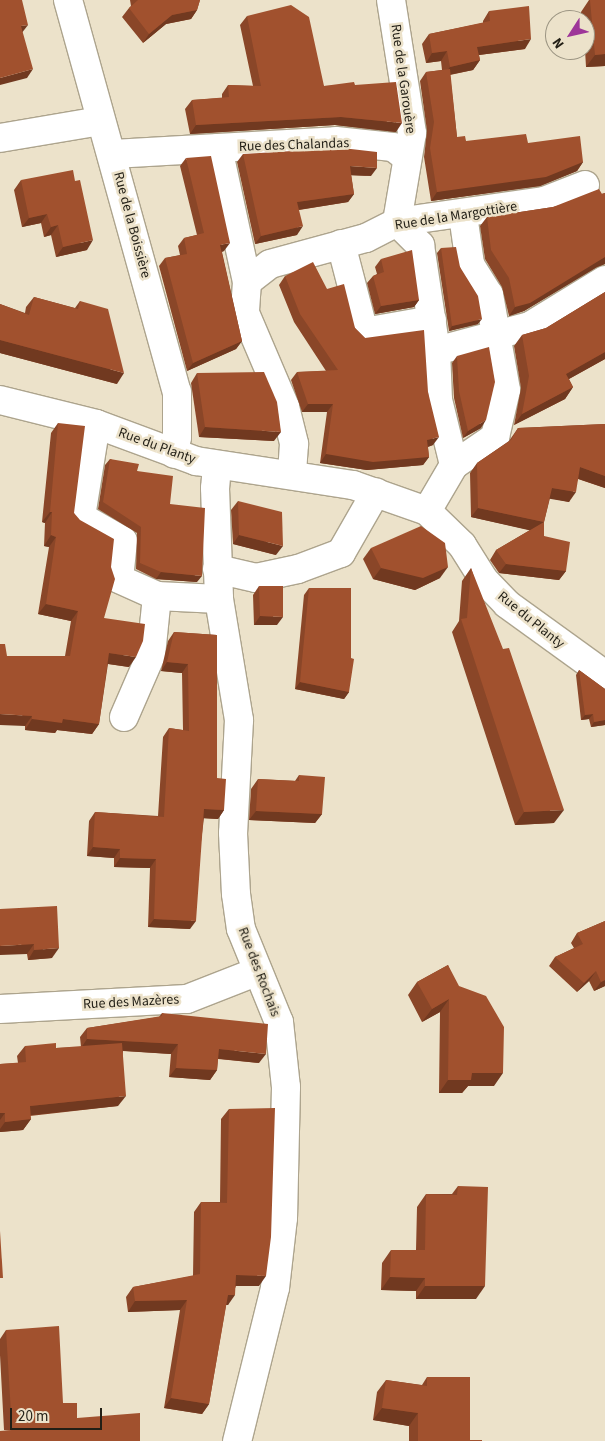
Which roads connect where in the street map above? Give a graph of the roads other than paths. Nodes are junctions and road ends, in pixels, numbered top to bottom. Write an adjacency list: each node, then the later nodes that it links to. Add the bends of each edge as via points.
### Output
1 (68, 0): 3 (street, Rue de la Boissière)
2 (391, 0): 7 (street, Rue de la Garouère, via 412,133)
3 (101, 121): 4 (street); 6 (street, Rue de la Boissière)
4 (0, 138)
5 (218, 148): 6 (street, Rue des Chalandas); 7 (street, Rue des Chalandas, via 336,141 393,147); 13 (street)
6 (113, 154): 19 (street, Rue de la Boissière, via 177,392 178,437)
7 (407, 158): 10 (street)
8 (585, 184): 9 (street, Rue de la Margottière, via 544,201)
9 (462, 215): 10 (street, Rue de la Margottière); 15 (street, via 470,264 489,295)
10 (398, 222): 11 (street, Rue de la Margottière, via 366,238); 14 (street, via 420,245)
11 (341, 244): 13 (street, Rue de la Margottière, via 270,264); 14 (street, via 364,332)
12 (605, 280): 15 (street, via 530,326)
13 (247, 282): 22 (street, via 245,313 285,407 294,444)
14 (432, 320): 16 (street)
15 (496, 337): 16 (street); 20 (street, via 506,390 495,437)
16 (436, 351): 20 (street, via 438,400)
17 (0, 400): 18 (street, Rue du Planty)
18 (96, 424): 19 (street, Rue du Planty); 26 (street, via 81,517 123,541 119,579)
19 (174, 454): 21 (street, Rue du Planty)
20 (454, 464): 24 (street)
21 (217, 466): 22 (street, Rue du Planty); 25 (street, via 214,488)
22 (292, 474): 23 (street, Rue du Planty)
23 (376, 492): 24 (street, Rue du Planty); 25 (street, via 341,553 298,569 256,578)
24 (427, 511): 28 (street, Rue du Planty, via 462,545 484,580 507,604)
25 (217, 569): 27 (street)
26 (157, 596): 27 (street); 29 (street, via 151,654)
27 (219, 599): 30 (street, Rue des Rochais, via 239,720 234,833 236,894 241,929)
28 (605, 675)
29 (124, 717)
30 (256, 972): 31 (street, Rue des Mazères, via 187,1000); 32 (street, Rue des Rochais, via 279,1022 286,1087 283,1218 276,1288)
31 (0, 1009)
32 (237, 1441)

